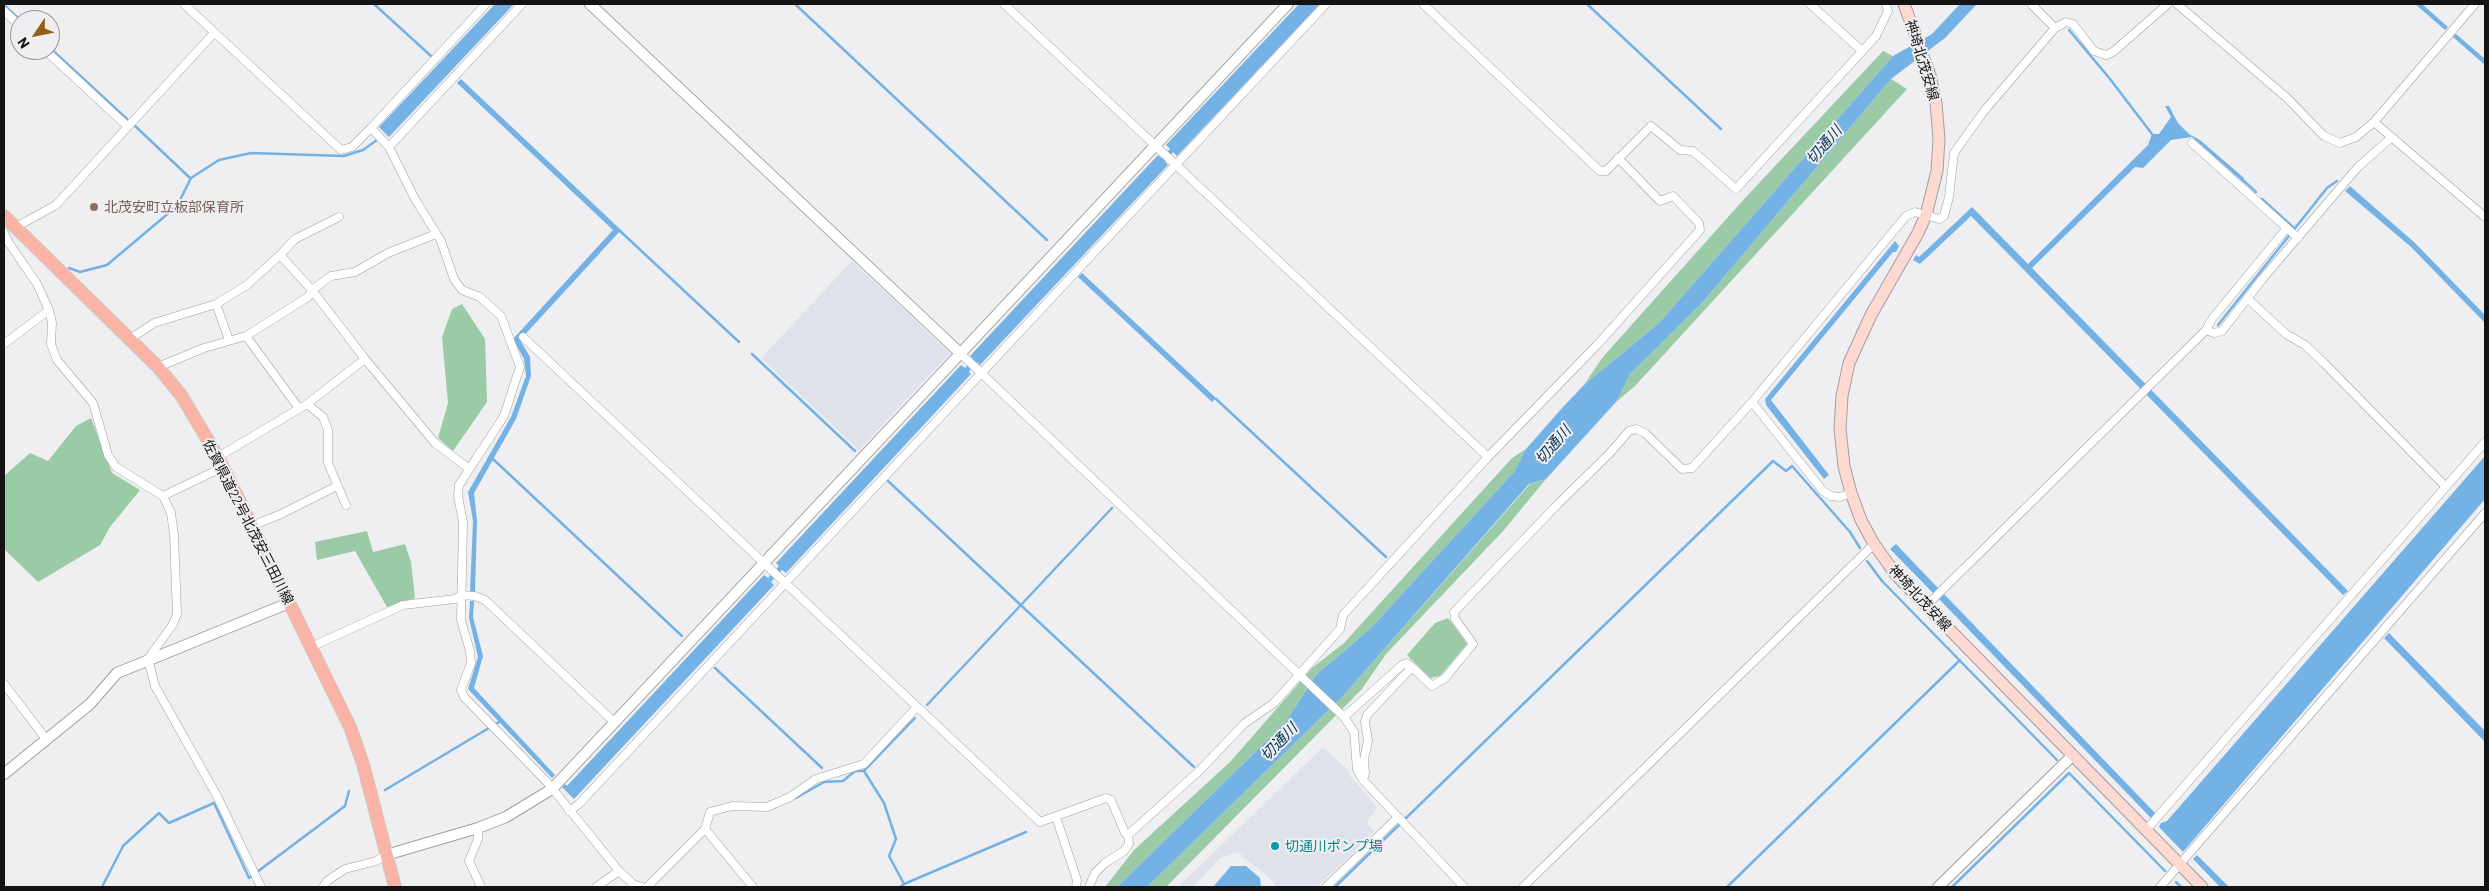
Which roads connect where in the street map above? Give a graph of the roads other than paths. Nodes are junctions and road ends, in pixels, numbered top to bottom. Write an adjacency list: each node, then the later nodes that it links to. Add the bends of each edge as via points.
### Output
1 (184, 4): 17 (street)
2 (486, 4): 22 (street)
3 (522, 4): 26 (street)
4 (590, 4): 48 (street)
5 (1004, 4): 25 (street)
6 (1288, 4): 25 (street)
7 (1326, 4): 28 (street)
8 (1423, 4): 27 (street, via 1600,171 1606,171)
9 (1810, 4): 18 (street)
10 (1886, 4): 18 (street, via 1888,11 1876,36)
11 (2031, 4): 16 (street)
12 (2168, 4): 16 (street, via 2106,55 2094,51 2072,24 2066,22)
13 (2176, 4): 20 (street, via 2286,96 2333,142 2347,142)
14 (2475, 4): 20 (street)
15 (1907, 6): 29 (main road, 神埼北茂安線, via 1936,103 1937,171)
16 (2055, 28): 29 (street, via 1984,111 1954,153 1944,216 1939,219)
17 (214, 33): 21 (street); 22 (street, via 342,150 352,147)
18 (1862, 51): 27 (street, via 1736,190 1693,152 1680,150 1651,126)
19 (56, 60): 21 (street)
20 (2374, 122): 23 (street)
21 (127, 126): 33 (street, via 56,205)
22 (372, 128): 26 (street)
23 (2392, 137): 32 (street); 35 (street)
24 (2192, 143): 35 (street)
25 (1155, 146): 28 (street); 48 (street)
26 (389, 147): 36 (street)
27 (1618, 158): 57 (street, via 1660,201 1673,196 1700,223 1700,230 1597,345)
28 (1172, 162): 51 (street); 57 (street)
29 (1926, 215): 52 (street, via 1915,212 1906,216); 61 (main road, 神埼北茂安線, via 1906,256 1870,315 1849,363 1840,429)
30 (4, 216): 33 (main road, 佐賀県道22号北茂安三田川線)
31 (339, 217): 37 (street, via 295,239)
32 (2485, 217)
33 (16, 227): 45 (main road, 佐賀県道22号北茂安三田川線)
34 (4, 232): 41 (street, via 37,284)
35 (2291, 233): 39 (street); 42 (street, via 2212,319)
36 (436, 234): 38 (street, via 388,253 355,272 331,276); 58 (street, via 454,279 462,290 480,297 501,316 520,367 504,416)
37 (280, 255): 38 (street); 40 (street, via 247,285)
38 (312, 290): 43 (street, via 308,297); 49 (street)
39 (2248, 299): 42 (street, via 2222,331); 60 (street, via 2324,363)
40 (216, 304): 45 (street, via 154,323); 46 (street)
41 (49, 310): 47 (street); 62 (street, via 51,344 57,360 93,404 108,455 116,467)
42 (2206, 330): 73 (street)
43 (246, 336): 46 (street); 54 (street)
44 (523, 337): 69 (street)
45 (130, 339): 50 (main road, 佐賀県道22号北茂安三田川線)
46 (229, 340): 50 (street)
47 (4, 344)
48 (959, 352): 51 (street); 69 (street)
49 (365, 359): 53 (street); 58 (street, via 435,443)
50 (158, 367): 56 (main road, 佐賀県道22号北茂安三田川線, via 181,395)
51 (980, 374): 70 (street); 77 (street)
52 (1752, 402): 61 (street, via 1823,490 1831,496 1840,497); 76 (street, via 1687,470 1682,469 1645,433 1636,429 1628,431 1454,612 1473,644 1445,678 1432,686)
53 (307, 404): 54 (street); 59 (street, via 323,417 328,430 328,463)
54 (298, 407): 56 (street)
55 (2485, 442): 60 (street)
56 (218, 457): 62 (street, via 217,470); 66 (main road, 佐賀県道22号北茂安三田川線)
57 (1488, 457): 77 (street, via 1343,615 1340,630)
58 (468, 468): 71 (street, via 459,485 458,496)
59 (337, 486): 63 (street); 66 (street)
60 (2446, 487): 90 (street)
61 (1851, 493): 68 (main road, 神埼北茂安線)
62 (162, 496): 75 (street, via 171,513 174,535 177,614)
63 (346, 505)
64 (2485, 513): 65 (street)
65 (2478, 521): 67 (street); 95 (street)
66 (251, 526): 72 (main road, 佐賀県道22号北茂安三田川線)
67 (2485, 528)
68 (1874, 544): 73 (main road, 神埼北茂安線, via 1896,575); 109 (street)
69 (763, 562): 70 (street); 81 (street)
70 (785, 583): 79 (street); 87 (street)
71 (469, 595): 74 (street, via 403,606); 81 (street, via 485,600); 86 (street, via 461,620 470,663 461,690 464,697)
72 (289, 603): 74 (main road, 佐賀県道22号北茂安三田川線); 75 (street)
73 (1926, 606): 83 (main road, 神埼北茂安線)
74 (311, 647): 94 (main road, 佐賀県道22号北茂安三田川線, via 350,727)
75 (148, 659): 82 (street, via 117,673 90,704); 97 (street, via 155,686 217,796)
76 (1412, 667): 80 (street, via 1407,663 1402,665); 85 (street, via 1367,715 1368,741)
77 (1300, 676): 80 (street); 93 (street, via 1274,703 1244,723 1199,771)
78 (4, 684): 82 (street)
79 (917, 707): 88 (street, via 1040,822); 92 (street, via 864,764 816,779 790,797 767,807 732,806 710,812)
80 (1343, 716): 85 (street, via 1354,732 1357,770)
81 (614, 722): 86 (street)
82 (46, 740): 84 (street)
83 (2073, 755): 90 (main road, 神埼北茂安線); 110 (street)
84 (4, 774)
85 (1362, 780): 89 (street)
86 (552, 789): 87 (street); 91 (street, via 506,817)
87 (569, 811): 96 (street)
88 (1056, 817): 93 (street, via 1106,798 1111,800); 105 (street)
89 (1397, 818): 107 (street); 108 (street)
90 (2150, 826): 95 (main road, 神埼北茂安線)
91 (478, 828): 94 (street); 100 (street, via 478,839 469,861)
92 (705, 828): 103 (street); 104 (street)
93 (1128, 835): 106 (street, via 1129,844 1124,851 1104,862)
94 (386, 855): 98 (street, via 345,869); 99 (main road, 佐賀県道22号北茂安三田川線)
95 (2184, 861): 111 (street); 112 (main road, 神埼北茂安線)
96 (619, 871): 101 (street); 102 (street, via 633,884)
97 (258, 886)
98 (323, 887)
99 (395, 887)
100 (481, 887)
101 (596, 887)
102 (642, 887)
103 (647, 887)
104 (752, 887)
105 (1076, 887)
106 (1089, 887)
107 (1326, 887)
108 (1464, 887)
109 (1523, 887)
110 (1938, 887)
111 (2160, 887)
112 (2202, 887)

